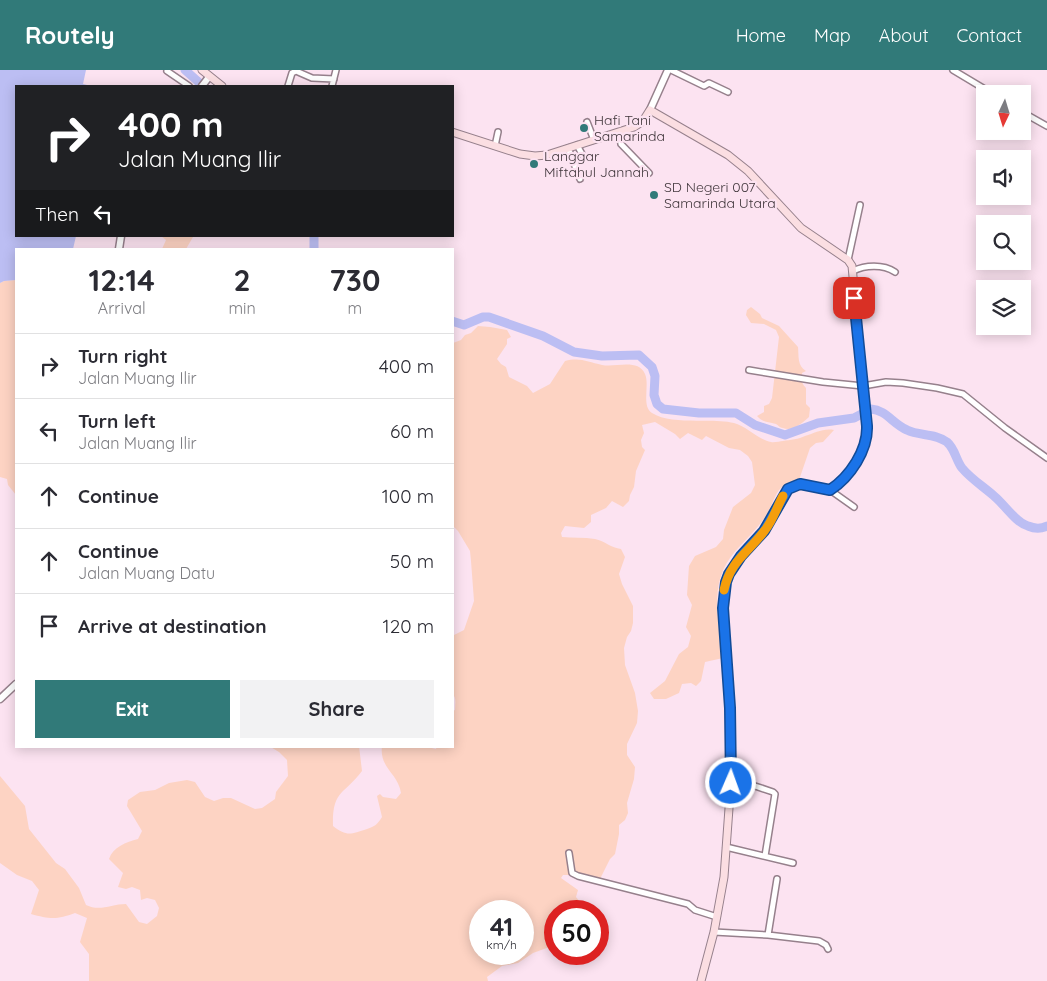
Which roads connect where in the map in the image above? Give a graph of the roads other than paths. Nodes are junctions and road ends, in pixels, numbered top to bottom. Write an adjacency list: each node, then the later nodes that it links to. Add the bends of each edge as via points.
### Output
1 (168, 70): 8 (street)
2 (202, 70): 7 (main road)
3 (336, 70): 6 (street)
4 (670, 70): 13 (street, via 704,86 709,83); 14 (street)
5 (953, 70): 12 (street)
6 (334, 79): 10 (street, via 312,78 296,71 292,72); 11 (street)
7 (206, 81): 9 (main road)
8 (188, 85)
9 (219, 85)
10 (288, 85)
11 (332, 85)
12 (978, 85)
13 (728, 92)
14 (650, 110): 19 (main road, via 643,122); 29 (main road, via 728,155 748,171 800,228)
15 (1031, 117): 17 (street)
16 (587, 122): 21 (street)
17 (1047, 126)
18 (498, 132): 23 (street)
19 (619, 132): 21 (main road); 26 (street, via 621,144)
20 (454, 133): 23 (main road)
21 (594, 140): 22 (main road)
22 (577, 145): 24 (main road); 25 (street)
23 (495, 146): 24 (main road, via 534,156)
24 (568, 148): 27 (street)
25 (583, 156)
26 (649, 174)
27 (580, 180)
28 (860, 205): 29 (street)
29 (848, 260): 30 (main road)
30 (853, 271): 31 (street, via 867,266 888,268); 33 (main road)
31 (894, 272)
32 (749, 370): 33 (street)
33 (863, 387): 34 (street, via 886,382 903,383 963,394); 35 (main road, via 866,440 846,477)
34 (1047, 458)
35 (830, 490): 36 (street); 39 (main road, via 800,484 788,489 764,531 729,574 723,608)
36 (854, 507)
37 (15, 685): 38 (street)
38 (0, 699)
39 (731, 783): 40 (main road); 42 (street, via 755,786 775,794)
40 (726, 847): 42 (street); 45 (main road)
41 (569, 853): 45 (street, via 572,873 578,876 688,904 695,910)
42 (765, 856): 43 (street)
43 (793, 863)
44 (777, 879): 47 (street)
45 (717, 916): 46 (main road)
46 (714, 932): 47 (street); 49 (main road)
47 (768, 935): 48 (street, via 819,941)
48 (828, 949)
49 (702, 981)

